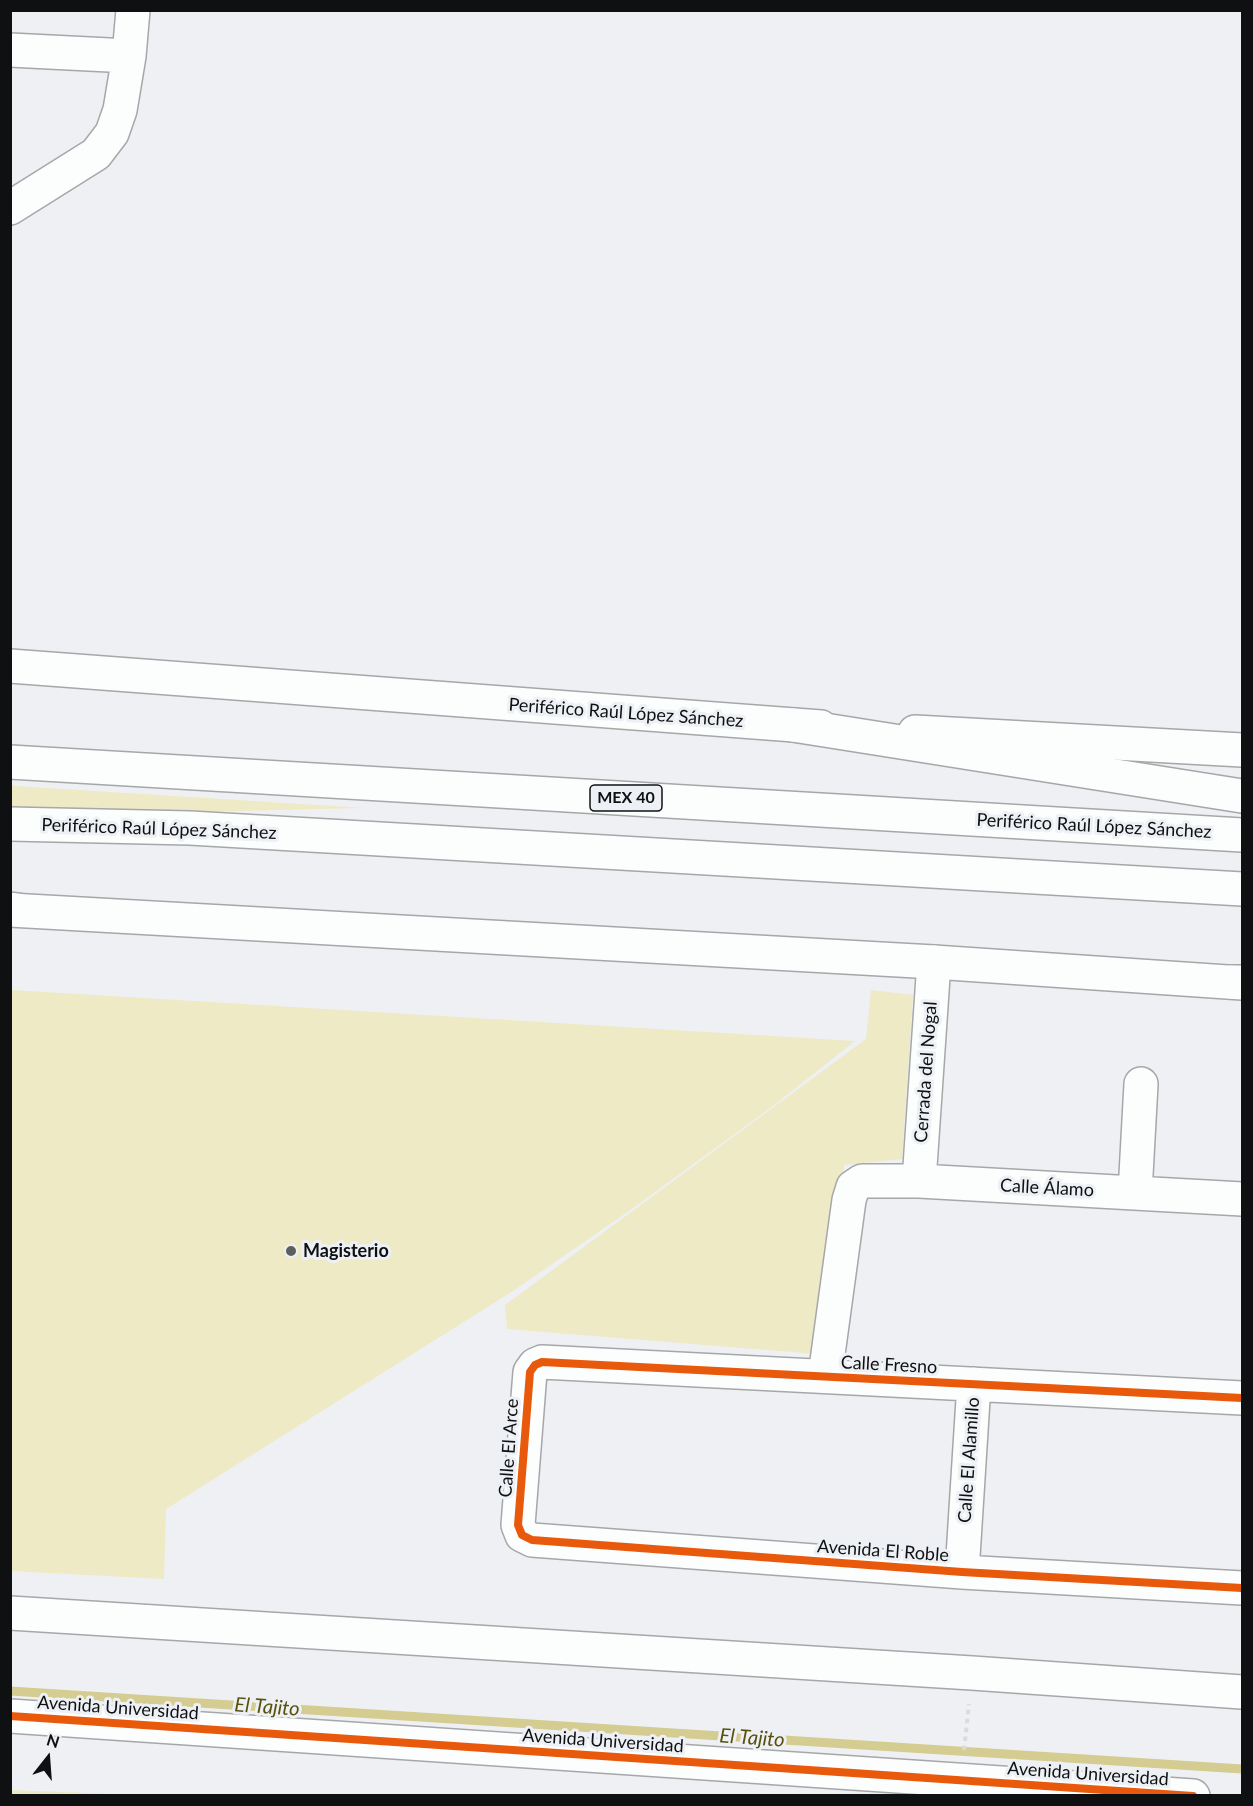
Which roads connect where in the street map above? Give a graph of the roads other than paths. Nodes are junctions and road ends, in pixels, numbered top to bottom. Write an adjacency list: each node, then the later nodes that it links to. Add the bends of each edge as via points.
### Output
1 (133, 10): 3 (main road)
2 (10, 50): 3 (main road)
3 (129, 56): 4 (main road, via 120,110 112,133 96,154)
4 (10, 208)
5 (10, 666): 6 (main road, Periférico Raúl López Sánchez)
6 (793, 725): 7 (main road, Periférico Raúl López Sánchez); 9 (main road)
7 (1242, 750)
8 (10, 762): 11 (main road, Periférico Raúl López Sánchez / MEX 40)
9 (1242, 796)
10 (10, 824): 12 (main road, Periférico Raúl López Sánchez, via 201,829)
11 (1242, 835)
12 (1242, 889)
13 (13, 910): 14 (main road)
14 (934, 962): 15 (main road); 17 (main road, Cerrada del Nogal)
15 (1239, 982)
16 (1141, 1084): 18 (main road)
17 (919, 1181): 18 (main road, Calle Álamo); 21 (main road, Calle Álamo, via 862,1181 853,1187)
18 (1135, 1193): 19 (main road, Calle Álamo)
19 (1242, 1199)
20 (536, 1365): 21 (main road, Calle Fresno, via 543,1362); 24 (main road, Calle El Arce, via 530,1372 518,1525)
21 (825, 1376): 22 (main road, Calle Fresno)
22 (974, 1384): 23 (main road, Calle Fresno); 25 (main road, Calle El Alamillo)
23 (1242, 1398)
24 (522, 1535): 25 (main road, Avenida El Roble, via 532,1540)
25 (962, 1572): 26 (main road, Avenida El Roble)
26 (1242, 1588)
27 (10, 1613): 28 (main road)
28 (1242, 1692)
29 (10, 1716): 30 (main road, Avenida Universidad)
30 (1193, 1796)

